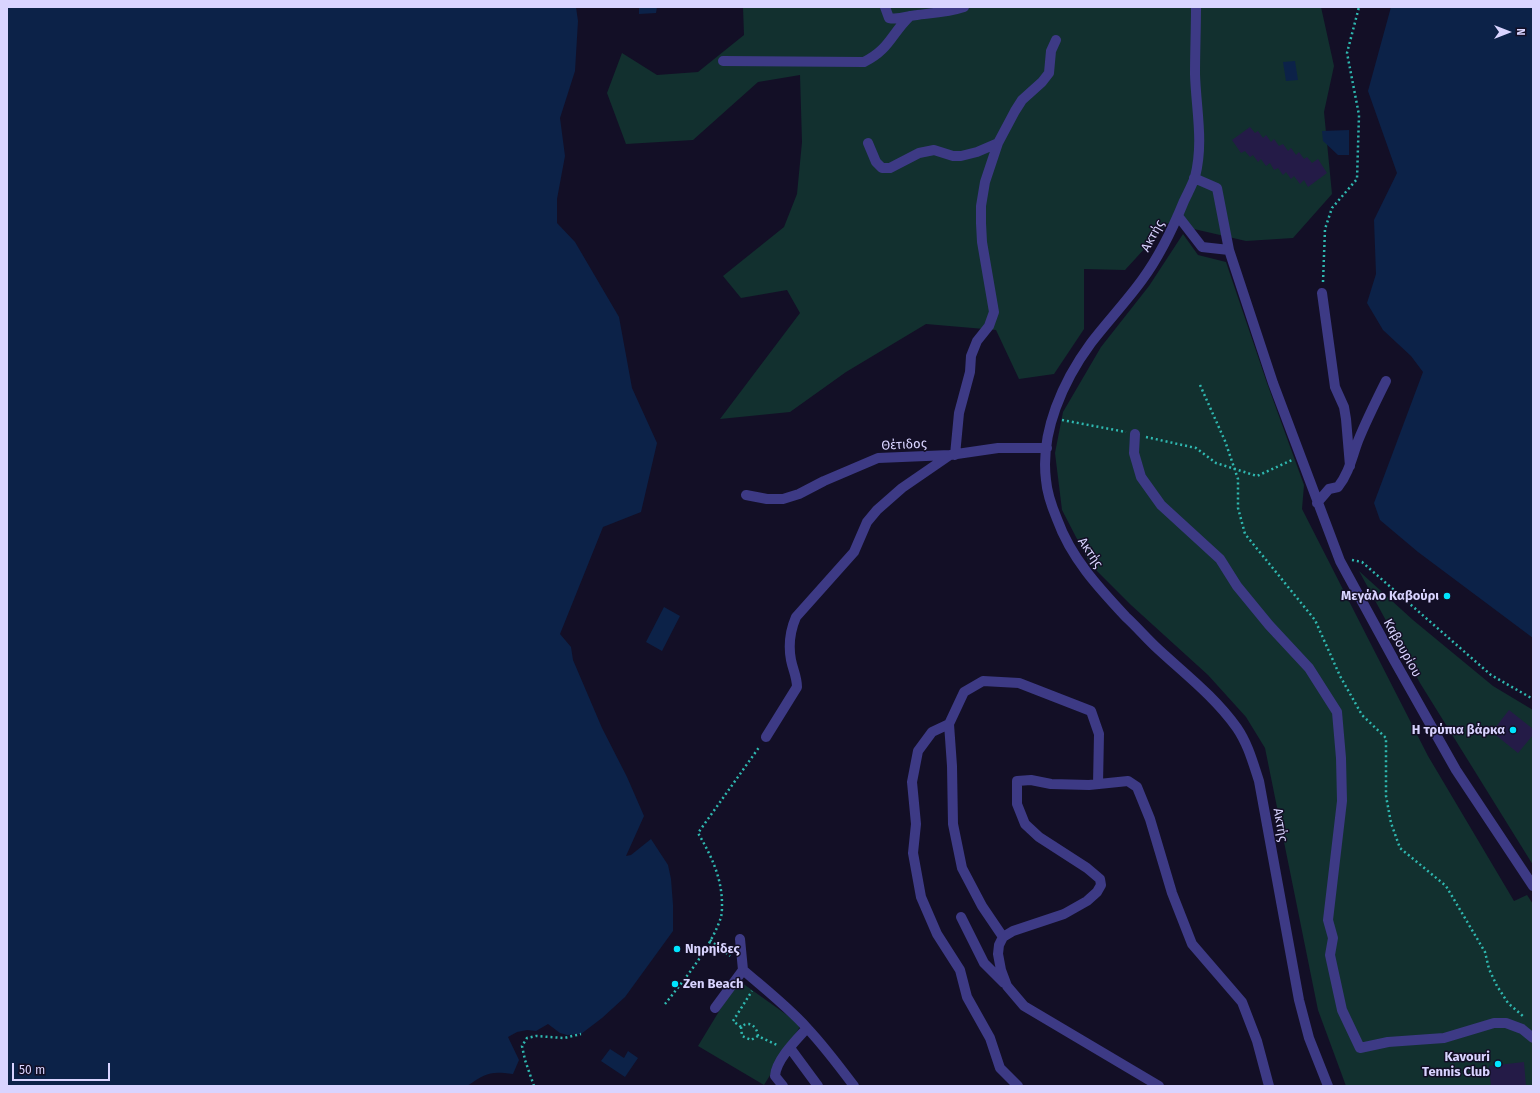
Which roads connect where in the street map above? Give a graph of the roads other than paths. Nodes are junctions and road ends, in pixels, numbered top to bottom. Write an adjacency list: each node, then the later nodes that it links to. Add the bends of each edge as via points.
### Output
1 (885, 7): 4 (street, via 889,18)
2 (964, 7): 4 (street)
3 (1196, 7): 9 (street, Ακτής, via 1195,75 1200,133 1199,156)
4 (910, 16): 6 (street, via 885,48 864,62)
5 (1056, 40): 8 (street, via 1051,51 1049,73 1022,100)
6 (723, 62)
7 (868, 143): 8 (street, via 876,162 882,168 890,168 920,153 934,150 962,156)
8 (998, 143): 16 (street, via 985,182 981,211 982,242 994,312 989,326 977,341 972,356 959,413)
9 (1194, 178): 10 (street, Ακτής); 11 (street, Καβουρίου, via 1217,188)
10 (1178, 216): 11 (street, via 1202,247); 15 (street, Ακτής, via 1142,280 1076,365 1052,418)
11 (1229, 250): 19 (street, Καβουρίου)
12 (1322, 293): 17 (street, via 1335,387 1344,407 1346,419)
13 (1386, 381): 17 (street)
14 (1135, 434): 31 (street, via 1134,453 1141,477 1161,505 1220,559 1237,586 1309,668 1337,712 1342,802 1328,920 1333,938 1330,955 1342,1010 1360,1048 1388,1042 1444,1038 1500,1023 1522,1029)
15 (1047, 448): 16 (street, Θέτιδος, via 998,448); 39 (street, Ακτής, via 1046,481 1057,519 1068,545 1084,571 1156,648 1220,706 1238,729 1249,751 1259,782 1298,1000 1308,1038)
16 (953, 455): 18 (street, Θέτιδος, via 878,458 783,499); 21 (street, via 902,488 878,510 868,522 854,552 796,617 790,629 789,646 797,679 796,687)
17 (1350, 466): 19 (street, via 1338,487 1329,489)
18 (746, 495)
19 (1318, 503): 23 (street, Καβουρίου, via 1340,561 1402,674 1456,770)
20 (949, 724): 22 (street, via 964,692 983,681 1019,682 1062,699 1090,711 1099,734); 25 (street, via 953,824 962,868 982,906); 36 (street, via 932,732 918,751 912,782 916,824 912,853 921,897 937,934 960,970 967,997 990,1038 1000,1068)
21 (766, 737)
22 (1098, 784): 25 (street, via 1051,784 1031,780 1017,782 1017,804 1025,824 1039,837 1087,868 1100,879 1101,885 1098,892 1087,901 1064,914 1013,931); 38 (street, via 1128,781 1137,788 1192,944 1242,1002 1257,1041)
23 (1533, 886)
24 (961, 917): 28 (street, via 984,963)
25 (1003, 937): 28 (street, via 998,954)
26 (740, 939): 27 (street)
27 (743, 970): 29 (street); 30 (street)
28 (1006, 986): 37 (street, via 1024,1006)
29 (715, 1008)
30 (807, 1028): 32 (street); 35 (street)
31 (1533, 1038)
32 (784, 1047): 33 (street, via 775,1070 775,1076); 34 (street)
33 (783, 1086)
34 (818, 1086)
35 (854, 1086)
36 (1018, 1086)
37 (1159, 1086)
38 (1269, 1086)
39 (1328, 1086)

